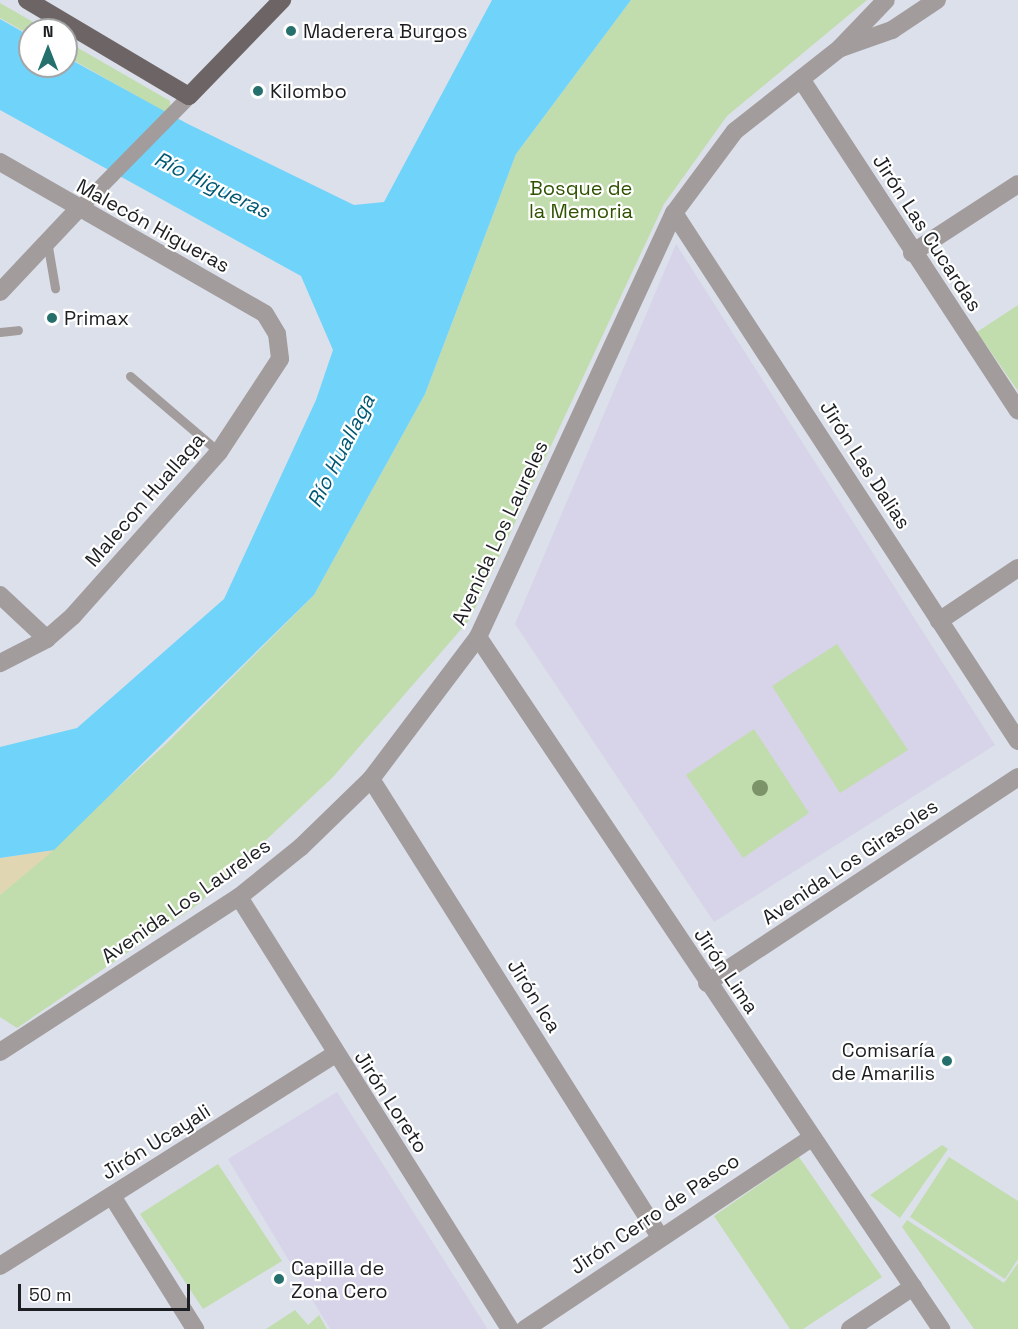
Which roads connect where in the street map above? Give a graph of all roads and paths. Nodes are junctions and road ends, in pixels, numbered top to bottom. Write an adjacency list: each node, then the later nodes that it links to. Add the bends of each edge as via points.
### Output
1 (27, 0): 7 (main road)
2 (282, 0): 7 (main road)
3 (886, 0): 5 (street, Avenida Los Laureles)
4 (937, 0): 5 (street, Avenida Los Laureles, via 892,30)
5 (840, 48): 6 (street, Avenida Los Laureles)
6 (801, 80): 11 (street, Avenida Los Laureles, via 735,131); 13 (street, Jirón Las Cucardas)
7 (189, 96): 10 (street)
8 (0, 162): 10 (street, Malecón Higueras)
9 (1018, 184): 13 (street)
10 (80, 207): 12 (street); 18 (street, Malecón Higueras, via 265,314)
11 (674, 213): 24 (street, Jirón Las Dalias); 25 (street, Avenida Los Laureles)
12 (47, 241): 14 (lane); 15 (street)
13 (912, 253): 20 (street, Jirón Las Cucardas)
14 (55, 288)
15 (0, 292)
16 (18, 330): 17 (lane)
17 (0, 332)
18 (277, 333): 21 (street, Malecon Huallaga, via 277,371)
19 (130, 376): 21 (lane)
20 (1018, 410)
21 (219, 452): 26 (street, Malecon Huallaga)
22 (1018, 568): 24 (street)
23 (0, 596): 26 (street)
24 (939, 621): 28 (street, Jirón Las Dalias)
25 (478, 637): 30 (street, Avenida Los Laureles); 32 (street, Jirón Lima)
26 (47, 639): 27 (street, Malecon Huallaga)
27 (0, 663)
28 (1018, 741)
29 (1018, 777): 32 (street, Avenida Los Girasoles)
30 (371, 779): 31 (street, Avenida Los Laureles, via 301,847); 37 (street, Jirón Ica)
31 (239, 897): 33 (street, Avenida Los Laureles); 34 (street, Jirón Loreto)
32 (707, 983): 35 (street, Jirón Lima)
33 (0, 1052)
34 (334, 1055): 36 (street, Jirón Ucayali); 41 (street, Jirón Loreto)
35 (811, 1138): 37 (street, Jirón Cerro de Pasco); 39 (street, Jirón Lima)
36 (112, 1196): 38 (street, Jirón Ucayali); 40 (street)
37 (660, 1237): 42 (street, Jirón Cerro de Pasco)
38 (0, 1266)
39 (913, 1287): 43 (street); 44 (street, Jirón Lima)
40 (195, 1329)
41 (510, 1329)
42 (525, 1329)
43 (850, 1329)
44 (941, 1329)

